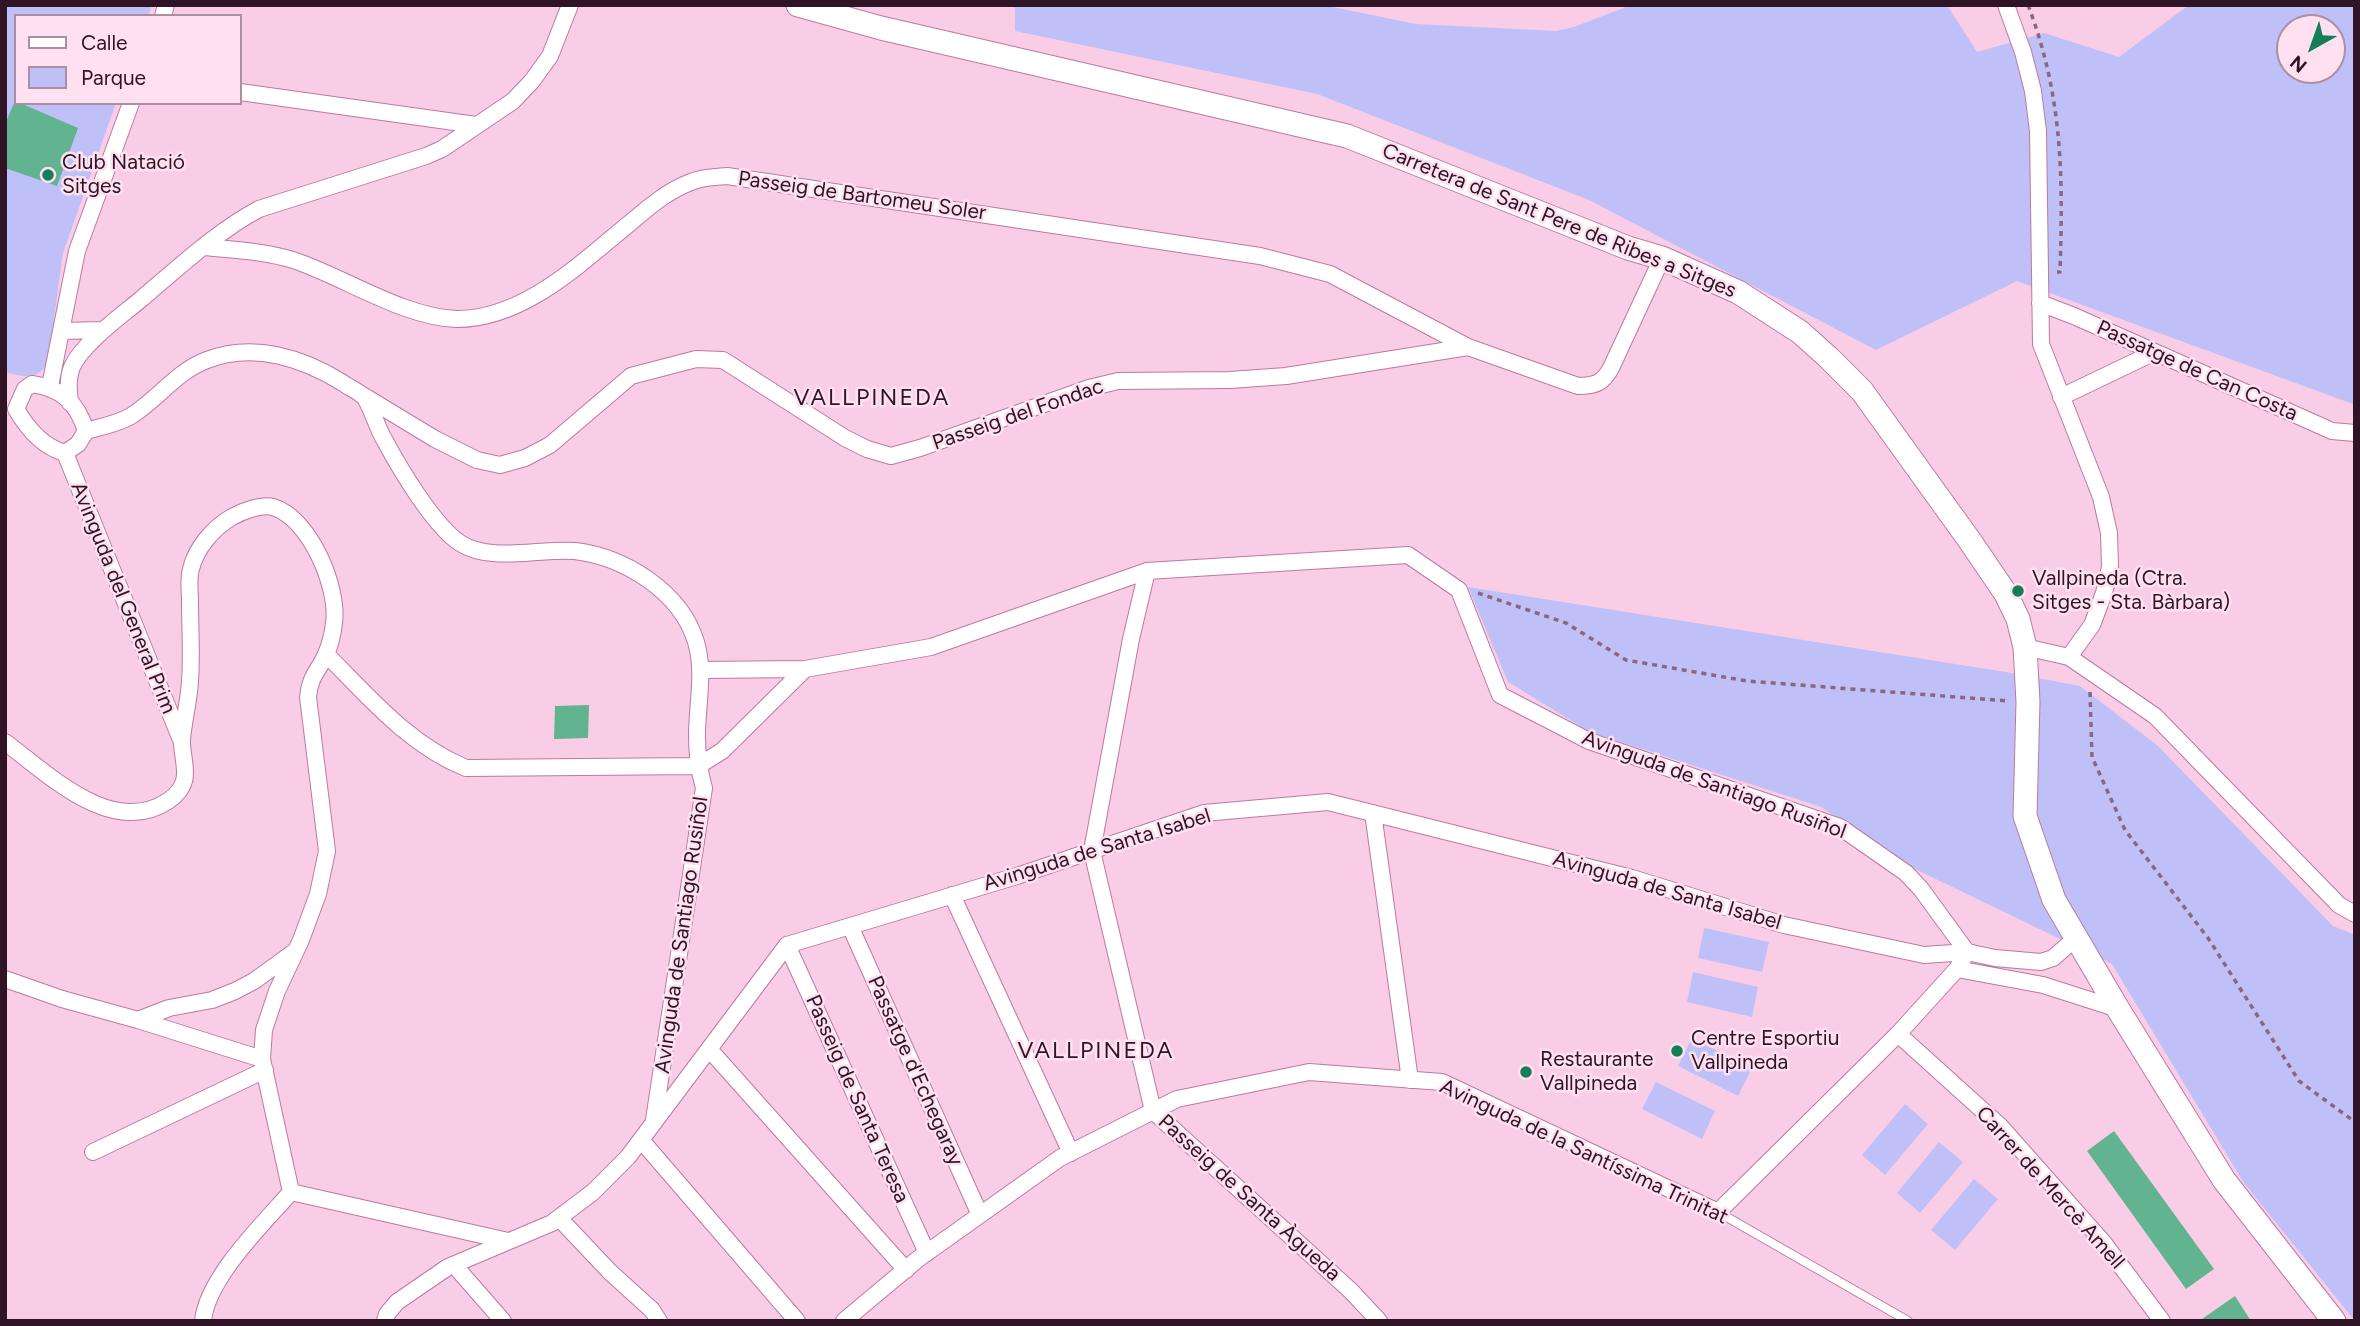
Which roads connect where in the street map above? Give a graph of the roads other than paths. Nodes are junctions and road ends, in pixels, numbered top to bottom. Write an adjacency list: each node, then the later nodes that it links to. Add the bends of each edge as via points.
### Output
1 (570, 5): 6 (street, via 550,56 532,81 513,101)
2 (798, 5): 8 (street, Carretera de Sant Pere de Ribes a Sitges, via 1347,136)
3 (2006, 5): 9 (street, via 2033,90 2038,131)
4 (242, 92): 6 (street)
5 (130, 105): 11 (street, via 77,251)
6 (476, 125): 7 (street, via 426,156 260,209)
7 (204, 247): 10 (street); 12 (street, Passeig de Bartomeu Soler, via 291,259 420,312 456,319 486,315 533,297 663,195 692,181 727,176 1260,256 1329,274)
8 (1662, 258): 12 (street, Passeig del Fondac, via 1604,380 1592,386 1570,383); 23 (street, Carretera de Sant Pere de Ribes a Sitges, via 1770,311 1800,332 1862,391 2006,594)
9 (2040, 303): 13 (street, Passatge de Can Costa); 16 (street, via 2041,344)
10 (102, 330): 11 (street); 18 (street, via 73,365)
11 (61, 331): 14 (street)
12 (1468, 346): 15 (street, Passeig del Fondac, via 1286,376 1118,381 891,456 845,438 723,360 696,359 631,376 550,445 500,465 477,460 435,439)
13 (2155, 352): 16 (street); 20 (street, Passatge de Can Costa, via 2332,431)
14 (50, 386): 17 (street, via 32,384); 18 (street)
15 (363, 396): 19 (street, Passeig del Fondac, via 306,363 243,352 206,360 133,415); 27 (street, via 406,476 459,542 498,553 575,551 629,569 671,598 681,611 696,643)
16 (2061, 397): 25 (street, via 2101,497 2109,533 2110,567 2104,593 2092,625)
17 (11, 401): 21 (street, via 42,442)
18 (71, 404): 19 (street)
19 (86, 431): 21 (street)
20 (2355, 433)
21 (65, 453): 29 (street, Avinguda del General Prim)
22 (1147, 571): 26 (street, Avinguda de Santiago Rusiñol, via 931,647); 32 (street, Passeig de Santa Àgueda); 39 (street, Avinguda de Santiago Rusiñol, via 1408,555 1459,590 1500,695 1588,741 1840,827 1906,873)
23 (2025, 647): 25 (street); 36 (street, Carretera de Sant Pere de Ribes a Sitges, via 2025,816 2054,900)
24 (326, 654): 29 (street, via 334,622 333,591 303,530 272,507 231,517 211,532 190,571 190,682); 30 (street, via 421,745 466,768); 38 (street, via 309,683 307,697 327,850 318,894)
25 (2069, 657): 34 (street, via 2155,716 2339,905)
26 (805, 669): 27 (street, Avinguda de Santiago Rusiñol); 30 (street, Avinguda de Santiago Rusiñol, via 722,751)
27 (700, 670): 30 (street)
28 (5, 742): 29 (street, via 93,804 126,814 169,800 181,786 187,769)
29 (182, 742)
30 (698, 766): 49 (street, Avinguda de Santiago Rusiñol, via 704,788)
31 (1373, 813): 32 (street, Avinguda de Santa Isabel, via 1328,802 1204,813); 39 (street, Avinguda de Santa Isabel, via 1632,878 1784,925 1924,955); 47 (street)
32 (1092, 851): 33 (street, Avinguda de Santa Isabel); 48 (street, Passeig de Santa Àgueda)
33 (952, 895): 35 (street, Avinguda de Santa Isabel); 52 (street)
34 (2355, 914)
35 (850, 926): 37 (street, Avinguda de Santa Isabel); 55 (street, Passatge d'Echegaray)
36 (2076, 938): 39 (street, Avinguda de Santa Isabel, via 2041,962); 42 (street, Carretera de Sant Pere de Ribes a Sitges)
37 (787, 945): 45 (street); 58 (street, Passeig de Santa Teresa)
38 (295, 952): 43 (street, via 235,991); 46 (street, via 264,1030)
39 (1966, 952): 40 (street)
40 (1957, 969): 42 (street, via 2043,985); 44 (street)
41 (5, 979): 43 (street)
42 (2118, 1009): 70 (street, Carretera de Sant Pere de Ribes a Sitges, via 2224,1180)
43 (138, 1020): 46 (street)
44 (1898, 1034): 54 (street); 69 (street, Carrer de Mercè Amell, via 2001,1127 2103,1242)
45 (709, 1049): 49 (street); 60 (street)
46 (263, 1065): 51 (street); 53 (street)
47 (1410, 1080): 48 (street, Avinguda de la Santíssima Trinitat, via 1308,1072 1177,1099); 54 (street, Avinguda de la Santíssima Trinitat, via 1442,1082)
48 (1153, 1111): 52 (street, Avinguda de la Santíssima Trinitat); 67 (street, Passeig de Santa Àgueda)
49 (654, 1123): 50 (street)
50 (641, 1140): 56 (street, via 593,1192); 65 (street)
51 (93, 1152)
52 (1071, 1153): 55 (street, Avinguda de la Santíssima Trinitat)
53 (291, 1192): 57 (street); 61 (street, via 219,1277)
54 (1718, 1212): 68 (lane, Avinguda de la Santíssima Trinitat)
55 (980, 1215): 58 (street, Avinguda de la Santíssima Trinitat)
56 (559, 1218): 57 (street); 64 (street)
57 (509, 1241): 59 (street)
58 (927, 1253): 60 (street, Avinguda de la Santíssima Trinitat)
59 (454, 1265): 62 (street, via 397,1302); 63 (street)
60 (906, 1269): 66 (street, Avinguda de la Santíssima Trinitat)
61 (203, 1321)
62 (385, 1321)
63 (503, 1321)
64 (659, 1321)
65 (797, 1321)
66 (844, 1321)
67 (1379, 1321)
68 (1908, 1321)
69 (2162, 1321)
70 (2334, 1321)

